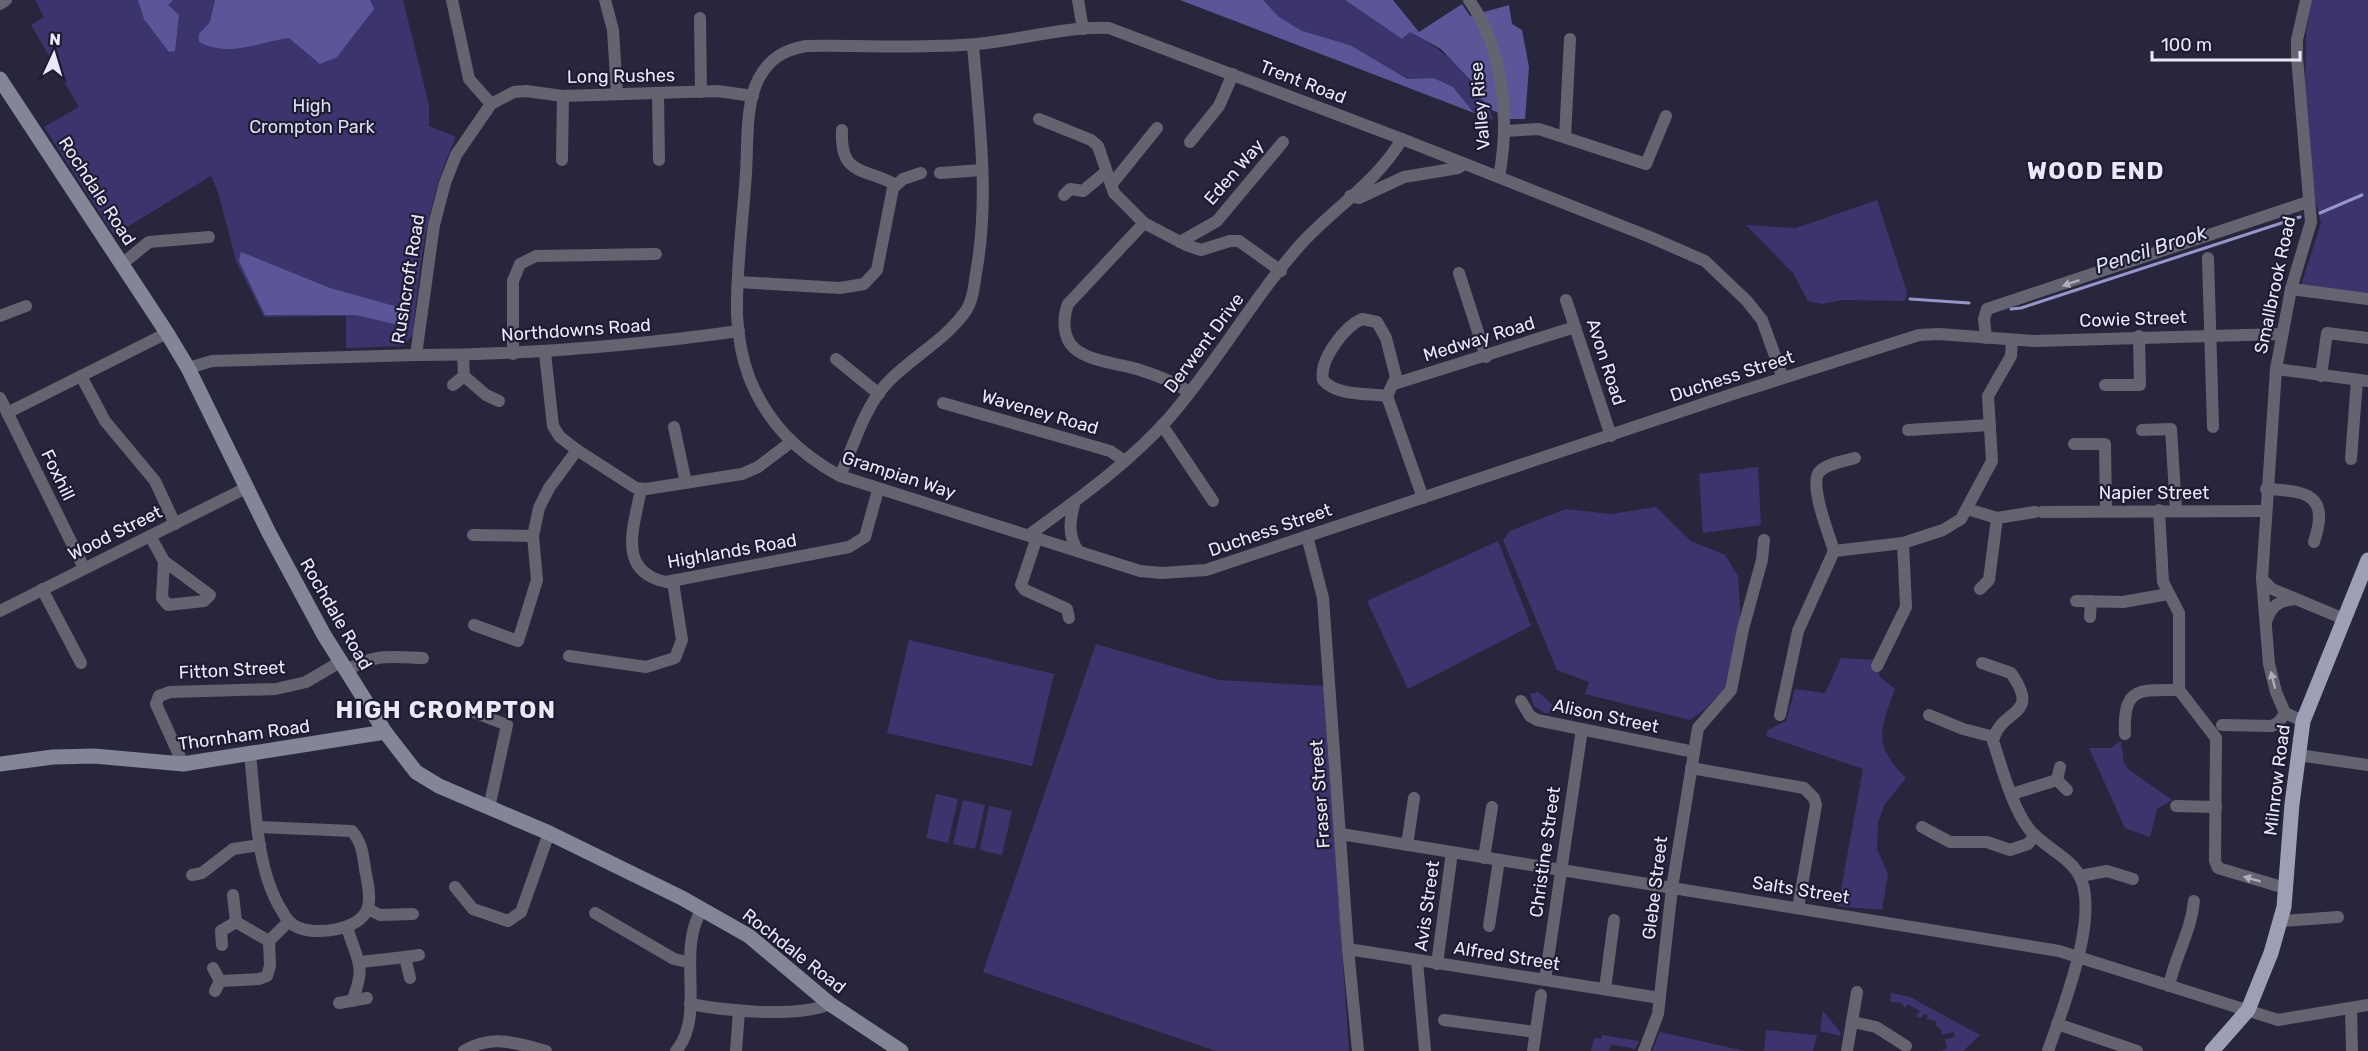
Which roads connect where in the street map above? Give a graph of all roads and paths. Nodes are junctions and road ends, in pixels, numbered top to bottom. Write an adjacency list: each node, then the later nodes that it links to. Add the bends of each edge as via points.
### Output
1 (6, 0): 7 (street)
2 (452, 0): 19 (street, via 469,79)
3 (605, 0): 15 (street, via 612,30)
4 (1078, 0): 9 (street)
5 (1469, 0): 24 (street, Valley Rise, via 1488,35 1498,68)
6 (2306, 0): 41 (street, Smallbrook Road, via 2297,57)
7 (0, 4)
8 (699, 18): 14 (street)
9 (1083, 29): 11 (street, Trent Road); 12 (street, Trent Road, via 1109,28)
10 (1570, 39): 25 (street)
11 (973, 45): 18 (street, Trent Road, via 788,49 770,61); 32 (street)
12 (1233, 74): 26 (street, Trent Road); 27 (street, via 1219,106)
13 (0, 80): 47 (main road, Rochdale Road)
14 (701, 92): 16 (street, Long Rushes); 18 (street, Long Rushes)
15 (617, 94): 16 (street, Long Rushes); 17 (street, Long Rushes)
16 (658, 94): 30 (street)
17 (563, 96): 19 (street, Long Rushes, via 514,92); 29 (street)
18 (753, 96): 50 (street, Grampian Way)
19 (491, 104): 67 (street, Rushcroft Road, via 456,155 444,183 434,225)
20 (1666, 116): 25 (street, via 1646,164)
21 (1039, 118): 33 (street, via 1091,140 1098,146)
22 (1156, 128): 38 (street)
23 (842, 130): 37 (street, via 842,155 848,165)
24 (1504, 131): 25 (street, via 1527,128); 36 (street, Valley Rise)
25 (1565, 136)
26 (1402, 140): 31 (street, Trent Road); 40 (street, Derwent Drive, via 1370,181)
27 (1190, 142)
28 (1283, 142): 44 (street, Eden Way, via 1217,221)
29 (562, 160)
30 (659, 160)
31 (1464, 164): 36 (street, Trent Road); 40 (street, via 1404,177 1359,198)
32 (982, 170): 35 (street); 82 (street, via 982,232 972,296 966,310)
33 (1106, 172): 38 (street); 39 (street, via 1083,191 1070,189)
34 (921, 173): 37 (street)
35 (940, 173)
36 (1499, 177): 76 (street, Trent Road, via 1705,261 1762,320)
37 (896, 185): 50 (street, via 877,270 864,284 840,288)
38 (1111, 185): 42 (street)
39 (1064, 195)
40 (1350, 196): 48 (street, Derwent Drive, via 1301,244)
41 (2308, 202): 51 (street, Smallbrook Road, via 2311,222); 62 (street, one-way to 62, via 1988,309 1984,319)
42 (1144, 223): 44 (street); 81 (street, via 1068,304 1064,314 1066,332 1075,349 1085,354 1174,382)
43 (209, 237): 47 (street, via 149,242)
44 (1180, 242): 48 (street, via 1202,250 1239,241)
45 (656, 254): 66 (street, via 536,256 520,264 513,281)
46 (2208, 258): 60 (street)
47 (122, 264): 58 (main road, Rochdale Road)
48 (1281, 272): 81 (street, Derwent Drive)
49 (1459, 273): 69 (street)
50 (739, 282): 57 (street, Grampian Way)
51 (2291, 289): 52 (street); 59 (street, Smallbrook Road)
52 (2368, 299)
53 (1566, 300): 56 (street, Avon Road)
54 (26, 306): 55 (street)
55 (0, 316)
56 (1575, 327): 69 (street, Medway Road); 94 (street, Avon Road)
57 (739, 331): 65 (street, Northdowns Road, via 644,345); 95 (street, Grampian Way, via 749,377 772,420)
58 (167, 333): 71 (main road, Rochdale Road); 73 (street)
59 (2281, 334): 60 (street, Cowie Street); 72 (street, Smallbrook Road)
60 (2208, 335): 61 (street, Cowie Street); 91 (street)
61 (2139, 336): 64 (street, Cowie Street); 80 (street, via 2140,385)
62 (1986, 338): 64 (street, Cowie Street); 76 (street, Duchess Street, via 1919,335)
63 (2368, 338): 75 (street, via 2327,333)
64 (2012, 340): 89 (street, via 2011,356 1988,396)
65 (545, 353): 66 (street, Northdowns Road); 97 (street, via 553,426)
66 (513, 354): 68 (street, Northdowns Road)
67 (416, 355): 68 (street, Northdowns Road); 71 (street, Rushcroft Road, via 213,361)
68 (463, 355): 74 (street)
69 (1486, 357): 78 (street, Medway Road)
70 (836, 359): 82 (street)
71 (188, 369): 103 (main road, Rochdale Road)
72 (2276, 369): 75 (street); 105 (street, Smallbrook Road)
73 (81, 376): 87 (street); 116 (street, via 105,421 155,481)
74 (464, 376): 79 (street); 85 (street, via 486,396)
75 (2321, 376): 77 (street)
76 (1784, 378): 94 (street, Duchess Street)
77 (2363, 381): 99 (street)
78 (1394, 384): 83 (street); 83 (street, via 1396,377 1382,328 1368,319 1356,321 1330,353 1323,380 1343,391)
79 (453, 385)
80 (2105, 386)
81 (1189, 392): 88 (street, Derwent Drive)
82 (879, 394): 101 (street)
83 (1387, 396): 107 (street)
84 (0, 398): 87 (street, Foxhill)
85 (499, 401)
86 (943, 403): 100 (street, Waveney Road, via 1110,451)
87 (7, 413): 129 (street, Foxhill)
88 (1162, 425): 100 (street, Derwent Drive); 109 (street)
89 (1990, 425): 92 (street); 110 (street, via 1992,461)
90 (674, 427): 102 (street)
91 (2213, 427)
92 (1908, 430)
93 (2142, 430): 112 (street, via 2171,429)
94 (1611, 436): 107 (street, Duchess Street)
95 (790, 442): 101 (street, Grampian Way, via 809,459); 102 (street, via 758,467 742,474)
96 (2074, 444): 113 (street, via 2105,444)
97 (577, 450): 104 (street); 119 (street, via 549,488 539,508)
98 (1855, 458): 126 (street, via 1819,472 1815,484)
99 (2350, 459)
100 (1125, 461): 108 (street, Derwent Drive)
101 (840, 477): 106 (street, Grampian Way)
102 (686, 483): 104 (street)
103 (246, 488): 116 (street, Wood Street); 149 (main road, Rochdale Road)
104 (641, 489): 132 (street, Highlands Road, via 631,547 634,563 649,579)
105 (2266, 489): 114 (street, Smallbrook Road); 123 (street, via 2302,491 2308,495 2320,518)
106 (878, 490): 120 (street, Grampian Way); 132 (street, Highlands Road, via 865,537 849,547)
107 (1423, 498): 121 (street, Duchess Street)
108 (1075, 501): 120 (street, Derwent Drive); 125 (street, via 1070,528)
109 (1213, 501)
110 (1966, 509): 115 (street); 124 (street, via 1961,519 1943,530)
111 (2159, 510): 112 (street, Napier Street); 113 (street, Napier Street); 135 (street, via 2160,560)
112 (2176, 510): 114 (street, Napier Street)
113 (2106, 511): 115 (street, Napier Street, via 2039,512)
114 (2266, 511): 131 (street, Smallbrook Road)
115 (1997, 518): 134 (street, via 1989,580)
116 (175, 524): 118 (street, Wood Street)
117 (473, 535): 119 (street)
118 (150, 536): 128 (street); 129 (street, Wood Street)
119 (533, 536): 143 (street, via 537,580 518,641)
120 (1033, 536): 125 (street, Grampian Way); 141 (street, via 1021,585 1068,609)
121 (1307, 536): 130 (street, Duchess Street, via 1206,570); 182 (street, Fraser Street, via 1323,598)
122 (1764, 540): 163 (street, Glebe Street, via 1731,690 1698,728)
123 (2314, 542)
124 (1904, 543): 126 (street); 150 (street, via 1906,607)
125 (1078, 551): 130 (street, Grampian Way)
126 (1834, 551): 155 (street, via 1798,631)
127 (2368, 560): 142 (main road, Milnrow Road)
128 (164, 561)
129 (84, 568): 133 (street, Wood Street)
130 (1140, 571)
131 (2262, 579): 136 (street, via 2272,589); 144 (street, Smallbrook Road)
132 (673, 582): 145 (street, via 682,640 675,658 646,667)
133 (42, 589): 139 (street, Wood Street); 147 (street)
134 (1980, 589)
135 (2168, 594): 138 (street, via 2123,602); 151 (street, via 2179,613)
136 (2295, 598): 142 (street); 144 (street, via 2270,608)
137 (2076, 601): 138 (street)
138 (2091, 601): 140 (street)
139 (0, 610)
140 (2091, 617)
141 (1069, 618)
142 (2344, 619): 157 (main road, Milnrow Road)
143 (474, 625)
144 (2265, 625): 154 (street, Smallbrook Road, one-way to 144, via 2269,664)
145 (569, 656)
146 (423, 658): 149 (street, via 376,657)
147 (81, 663)
148 (1982, 663): 162 (street, via 2011,673 2022,696 2021,706)
149 (343, 666): 160 (main road, Rochdale Road); 167 (street, Fitton Street, via 306,682 276,689 170,692 159,696 156,704)
150 (1877, 666)
151 (2179, 690): 161 (street, via 2139,691 2133,695 2124,712); 177 (street, via 2216,738)
152 (1521, 701): 159 (street, Alison Street, via 1537,720)
153 (471, 711): 178 (street, via 507,725)
154 (2285, 713): 157 (street); 158 (street, via 2272,726)
155 (1780, 715)
156 (1929, 715): 162 (street)
157 (2303, 721): 165 (main road, Milnrow Road)
158 (2222, 726)
159 (1582, 729): 163 (street, Alison Street); 189 (street, Christine Street)
160 (385, 732): 164 (main road, Thornham Road); 178 (main road, Rochdale Road, via 416,772)
161 (2125, 734)
162 (1994, 737): 173 (street)
163 (1694, 752): 170 (street, Glebe Street)
164 (250, 755): 167 (main road, Thornham Road); 179 (street)
165 (2298, 755): 168 (street); 195 (main road, Milnrow Road)
166 (0, 764): 167 (main road, Thornham Road, via 94,756)
167 (183, 764)
168 (2368, 765)
169 (2060, 767): 171 (street)
170 (1691, 768): 194 (street, Glebe Street); 198 (street, via 1804,788 1814,798)
171 (2057, 780): 172 (street); 173 (street)
172 (2067, 790)
173 (2012, 795): 183 (street)
174 (1414, 798): 185 (street)
175 (2175, 806): 177 (street)
176 (1492, 807): 187 (street)
177 (2216, 807): 195 (street, one-way to 177, via 2218,868)
178 (489, 808): 181 (main road, Rochdale Road)
179 (259, 827): 184 (street); 199 (street, via 352,831 363,848)
180 (1922, 827): 183 (street, via 1950,842 1987,842 2010,850 2028,844)
181 (549, 833): 193 (street, via 521,912 513,920 473,909); 200 (main road, Rochdale Road)
182 (1341, 834): 185 (street, Salts Street); 212 (street, Fraser Street)
183 (2035, 835): 191 (street)
184 (260, 845): 190 (street, via 233,849 202,873); 205 (street, via 272,891)
185 (1407, 845): 186 (street, Salts Street)
186 (1452, 852): 187 (street, Salts Street); 219 (street, Avis Street)
187 (1484, 858): 188 (street, Salts Street)
188 (1499, 860): 189 (street, Salts Street); 208 (street)
189 (1560, 870): 194 (street, Salts Street); 222 (street, Christine Street)
190 (192, 875)
191 (2080, 876): 192 (street, via 2107,871); 214 (street, via 2086,912)
192 (2133, 879)
193 (455, 887)
194 (1672, 888): 198 (street, Salts Street); 228 (street, Glebe Street)
195 (2286, 888): 206 (main road, Milnrow Road)
196 (233, 895): 207 (street)
197 (2194, 901): 223 (street, via 2192,922)
198 (1798, 908): 214 (street, Salts Street)
199 (368, 909): 202 (street, via 380,915); 209 (street)
200 (702, 909): 218 (street, via 691,932); 230 (main road, Rochdale Road, via 749,936)
201 (595, 913): 218 (street, via 674,959)
202 (413, 914)
203 (2338, 917): 206 (street)
204 (1614, 920): 224 (street)
205 (289, 921): 209 (street, via 310,931); 210 (street)
206 (2281, 921): 233 (main road, Milnrow Road)
207 (236, 922): 210 (street); 211 (street, via 221,931)
208 (1489, 926)
209 (347, 927): 217 (street)
210 (269, 941): 220 (street, via 267,976 217,986)
211 (222, 945)
212 (1348, 949): 216 (street, Alfred Street); 246 (street, Fraser Street)
213 (419, 955): 215 (street)
214 (2078, 955): 223 (street, Salts Street); 237 (street)
215 (405, 957): 217 (street); 221 (street)
216 (1417, 960): 219 (street, Alfred Street); 247 (street)
217 (361, 962): 227 (street, via 357,987 345,1002)
218 (688, 962): 229 (street)
219 (1437, 964): 222 (street, Alfred Street)
220 (213, 968)
221 (410, 978)
222 (1545, 980): 224 (street, Alfred Street)
223 (2169, 986): 233 (street, Salts Street)
224 (1605, 989): 228 (street, Alfred Street)
225 (1857, 992): 236 (street)
226 (1541, 995): 238 (street)
227 (367, 998)
228 (1660, 998): 249 (street, Glebe Street, via 1654,1029)
229 (690, 1004): 234 (street); 243 (street, via 682,1044)
230 (830, 1004): 234 (street, via 815,1010); 245 (main road, Rochdale Road)
231 (2368, 1005): 232 (street, Salts Street)
232 (2351, 1008): 233 (street, Salts Street, via 2278,1020); 253 (street)
233 (2248, 1010): 240 (main road, Milnrow Road)
234 (739, 1011): 244 (street)
235 (1444, 1020): 238 (street)
236 (1853, 1022): 239 (street, via 1896,1034); 250 (street)
237 (2057, 1024): 251 (street); 252 (street)
238 (1535, 1032): 248 (street)
239 (1905, 1046)
240 (2213, 1050)
241 (464, 1051): 242 (street, via 493,1040)
242 (546, 1051)
243 (676, 1051)
244 (736, 1051)
245 (901, 1051)
246 (1358, 1051)
247 (1425, 1051)
248 (1533, 1051)
249 (1644, 1051)
250 (1847, 1051)
251 (2048, 1051)
252 (2137, 1051)
253 (2352, 1051)

